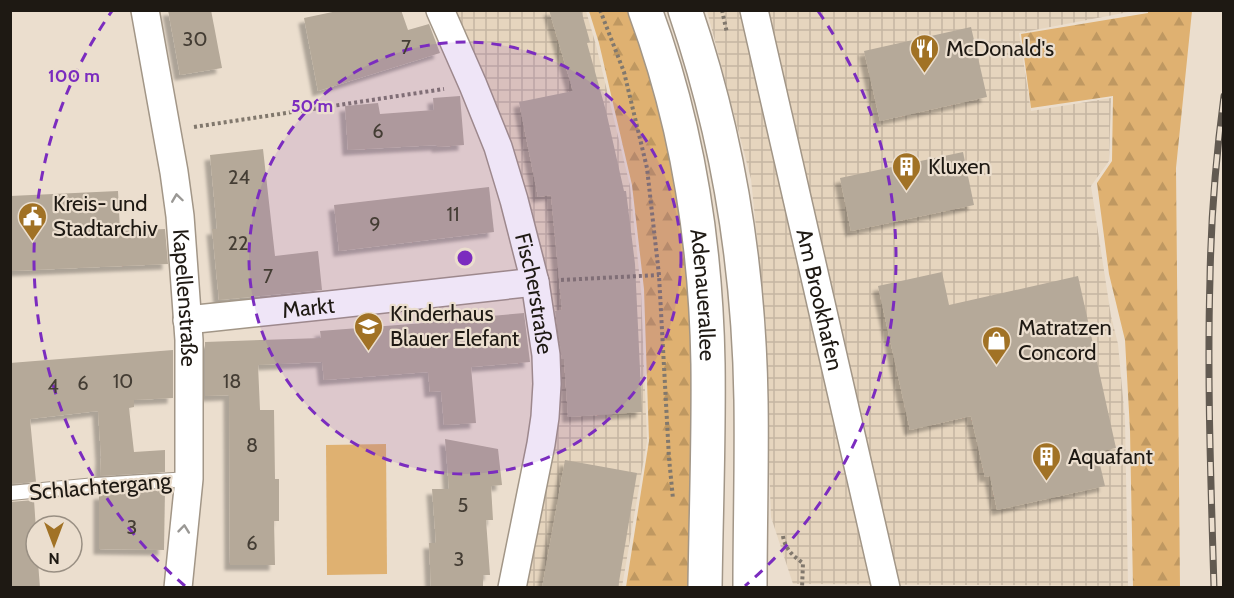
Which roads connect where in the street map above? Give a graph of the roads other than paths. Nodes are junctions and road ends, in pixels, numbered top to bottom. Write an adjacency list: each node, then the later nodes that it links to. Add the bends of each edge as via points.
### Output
1 (145, 10): 7 (street, Kapellenstraße, one-way to 1, via 180,216)
2 (440, 10): 6 (street, Fischerstraße, via 498,147)
3 (645, 10): 12 (main road, Adenauerallee, via 674,99 690,178 704,286 708,363)
4 (685, 10): 13 (main road, Adenauerallee, via 716,118 740,245 751,399)
5 (754, 10): 14 (street, Am Brookhafen)
6 (535, 282): 7 (street, Markt); 11 (street, Fischerstraße, via 546,355 545,417)
7 (188, 320): 8 (street, Kapellenstraße)
8 (189, 479): 9 (lane, Schlachtergang); 10 (street, Kapellenstraße, one-way to 8)
9 (10, 493)
10 (178, 588)
11 (512, 588)
12 (705, 588)
13 (750, 588)
14 (886, 588)

